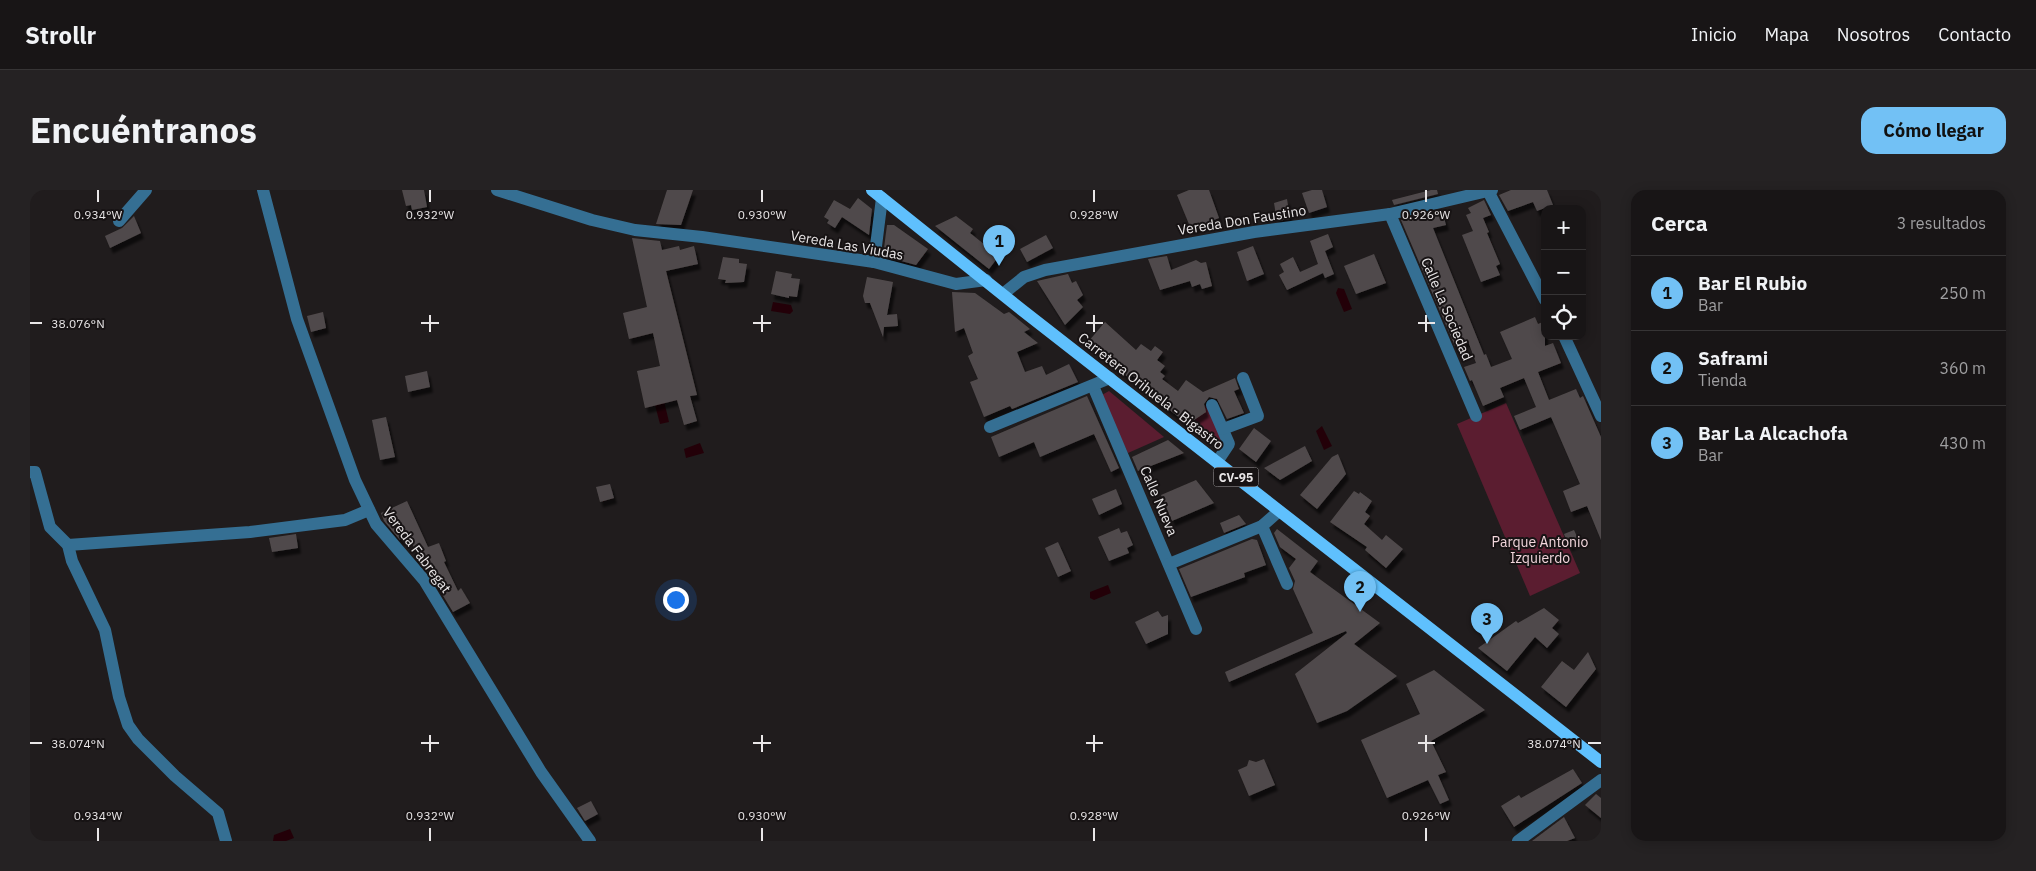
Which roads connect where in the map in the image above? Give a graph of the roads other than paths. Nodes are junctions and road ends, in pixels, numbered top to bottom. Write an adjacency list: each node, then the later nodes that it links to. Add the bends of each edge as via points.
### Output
1 (146, 190): 7 (street)
2 (263, 190): 23 (street, Vereda Fabregat, via 297,319 355,480)
3 (497, 190): 8 (street, Vereda Las Viudas, via 635,230)
4 (1490, 191): 6 (street, Vereda Don Faustino); 11 (street)
5 (882, 196): 8 (street); 9 (main road, Carretera Orihuela - Bigastro / CV-95)
6 (1390, 214): 10 (street, Vereda Don Faustino, via 1254,232 1045,270 1024,277); 17 (street, Calle La Sociedad)
7 (119, 221)
8 (874, 262): 9 (street, Vereda Las Viudas, via 956,284)
9 (986, 280): 10 (main road, Carretera Orihuela - Bigastro / CV-95)
10 (1003, 294): 13 (main road, Carretera Orihuela - Bigastro / CV-95)
11 (1542, 295)
12 (1566, 340): 18 (street)
13 (1110, 378): 15 (street); 21 (main road, Carretera Orihuela - Bigastro / CV-95)
14 (1243, 378): 20 (street, via 1258,416)
15 (1093, 386): 19 (street); 27 (street, Calle Nueva)
16 (1212, 404): 20 (street)
17 (1476, 416)
18 (1601, 416)
19 (990, 427)
20 (1223, 429): 21 (street, via 1229,444)
21 (1217, 462): 24 (main road, Carretera Orihuela - Bigastro / CV-95)
22 (30, 472): 26 (street, via 35,472 50,527)
23 (369, 510): 26 (street, via 345,520 250,532); 33 (street, Vereda Fabregat, via 376,524 424,580 541,772)
24 (1279, 511): 25 (street); 30 (main road, Carretera Orihuela - Bigastro / CV-95)
25 (1262, 526): 27 (street); 28 (street)
26 (68, 545): 32 (street, via 72,561 105,630 128,725 175,776 218,813)
27 (1169, 564): 29 (street, Calle Nueva)
28 (1287, 584)
29 (1196, 630)
30 (1601, 762)
31 (1601, 780): 34 (street)
32 (226, 841)
33 (590, 841)
34 (1518, 841)

